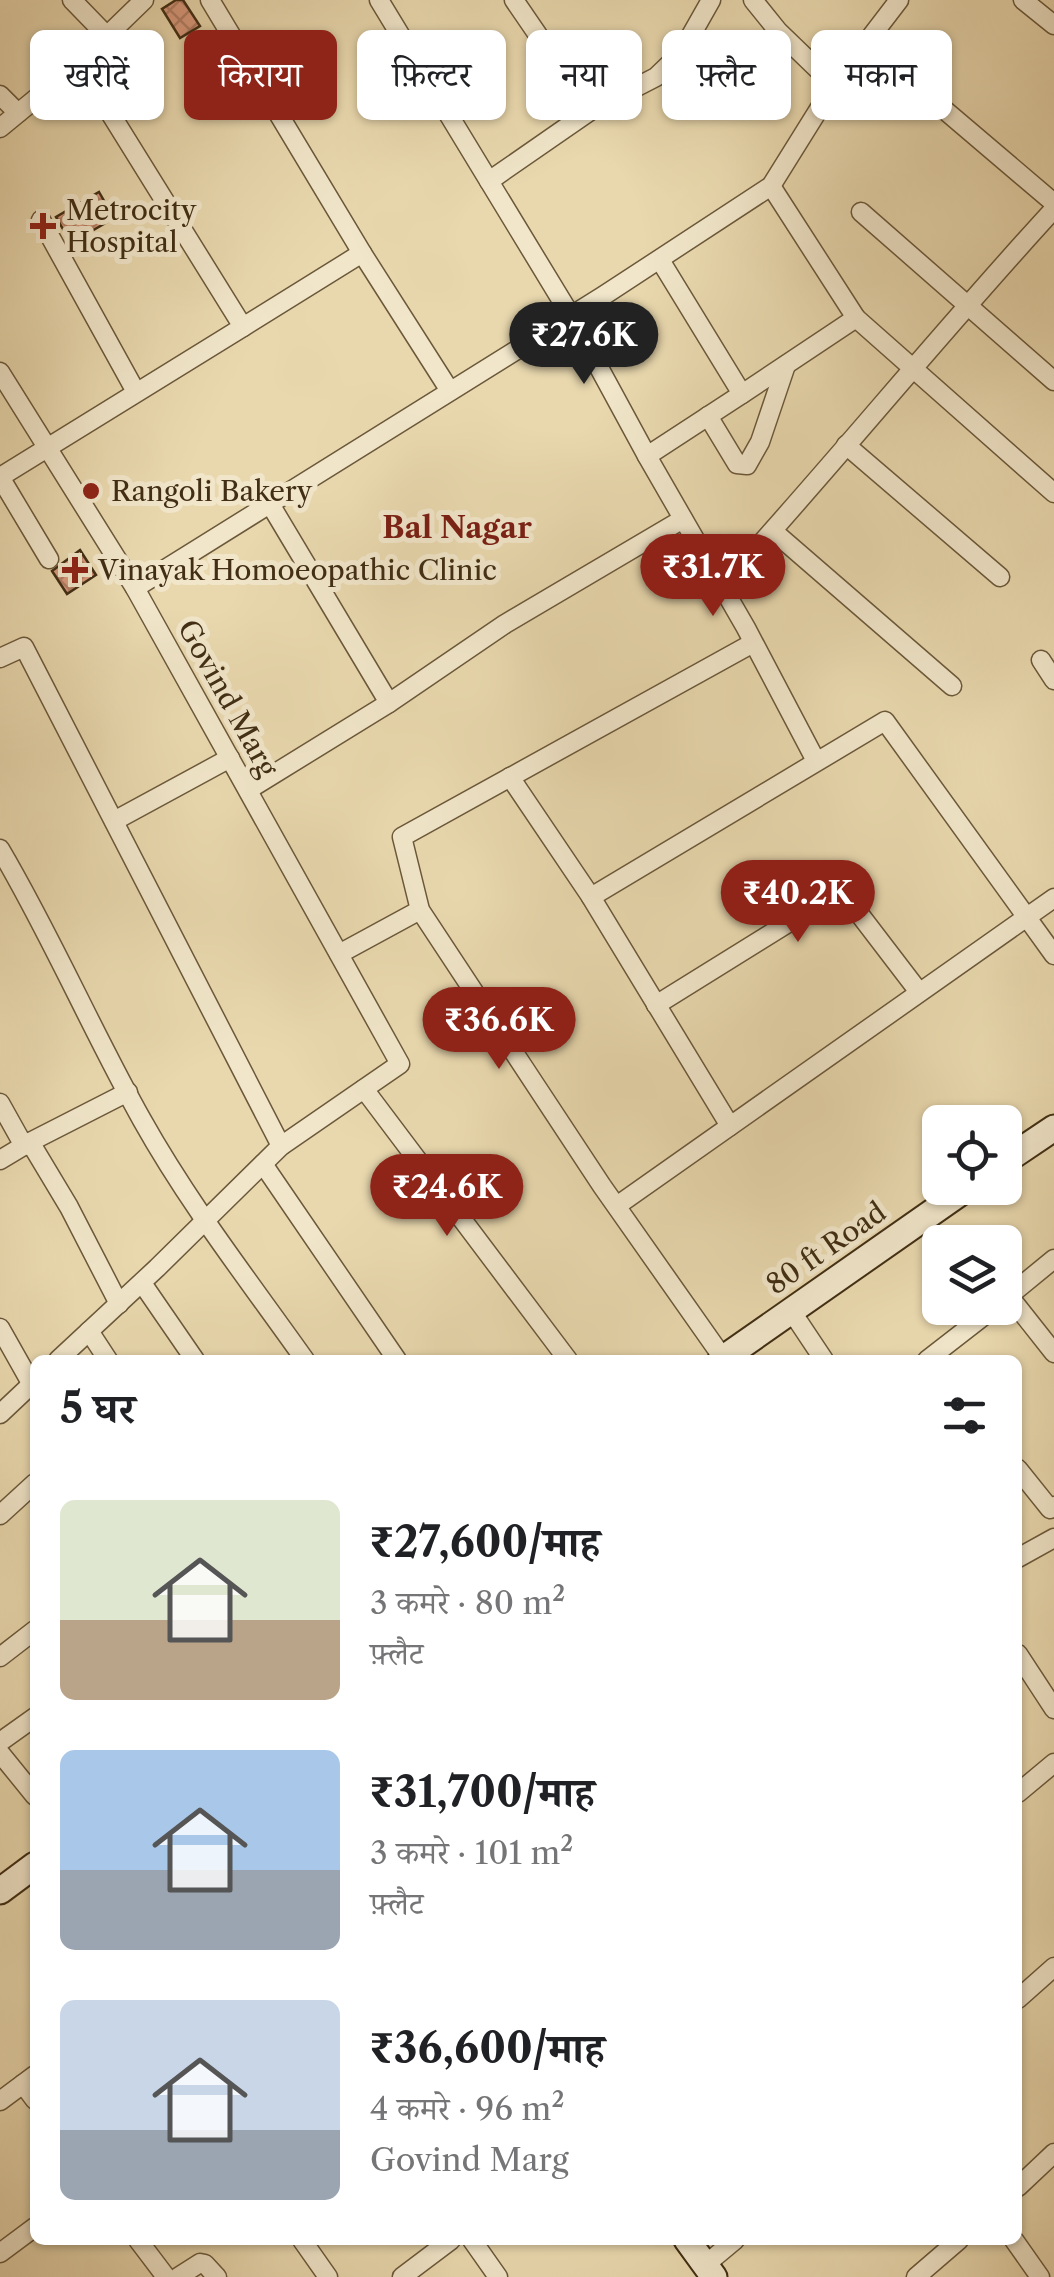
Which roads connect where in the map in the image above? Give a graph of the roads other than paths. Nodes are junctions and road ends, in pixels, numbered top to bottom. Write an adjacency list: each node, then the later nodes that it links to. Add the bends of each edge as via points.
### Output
1 (72, 0): 11 (street)
2 (144, 0): 12 (street)
3 (210, 0): 30 (street)
4 (380, 0): 25 (street)
5 (514, 0): 13 (street)
6 (710, 0): 16 (street, via 681,53)
7 (753, 0): 15 (street)
8 (899, 0): 14 (street)
9 (1024, 0): 10 (street)
10 (1054, 24)
11 (101, 30)
12 (113, 30)
13 (535, 30)
14 (876, 30)
15 (811, 63)
16 (642, 84)
17 (0, 95): 19 (street)
18 (30, 103): 19 (street)
19 (18, 113): 24 (street)
20 (952, 116): 27 (street)
21 (115, 120): 35 (street)
22 (577, 120): 25 (street)
23 (812, 120): 26 (street)
24 (0, 128)
25 (490, 180): 33 (street)
26 (771, 186): 31 (street); 34 (street)
27 (1054, 206): 32 (street)
28 (861, 212): 32 (street)
29 (41, 220): 41 (street)
30 (362, 253): 35 (street); 40 (street)
31 (660, 260): 33 (street); 42 (street)
32 (968, 303): 37 (street); 39 (street)
33 (571, 316): 40 (street); 46 (street)
34 (856, 318): 36 (street); 37 (street)
35 (243, 327): 41 (street)
36 (786, 365): 42 (street); 43 (street, via 747,465 737,464)
37 (913, 370): 44 (street); 47 (street)
38 (0, 372): 45 (street, Govind Marg)
39 (1054, 381)
40 (450, 391): 48 (street)
41 (136, 392): 45 (street)
42 (742, 394): 43 (street)
43 (708, 416): 46 (street)
44 (846, 445): 50 (street); 52 (street)
45 (47, 447): 51 (street, via 0,477); 54 (street, Govind Marg)
46 (648, 456): 49 (street)
47 (1054, 493)
48 (270, 504): 54 (street); 60 (street)
49 (683, 518): 53 (street); 60 (street, via 505,624)
50 (773, 531): 53 (street); 59 (street)
51 (49, 559)
52 (1000, 577)
53 (722, 587): 55 (street)
54 (134, 588): 61 (street, Govind Marg)
55 (753, 643): 62 (street); 63 (street)
56 (0, 658): 65 (street, via 24,647)
57 (1041, 660): 58 (street)
58 (1054, 680)
59 (952, 686)
60 (389, 703): 64 (street)
61 (230, 758): 64 (street, Govind Marg); 65 (street)
62 (816, 761): 67 (street); 70 (street, via 886,721)
63 (510, 778): 67 (street); 69 (street, via 402,837)
64 (248, 790): 71 (street, Govind Marg)
65 (114, 821): 81 (street)
66 (0, 849): 76 (street)
67 (591, 898): 74 (street)
68 (1054, 898): 70 (street)
69 (420, 910): 71 (street); 85 (street)
70 (1027, 915): 72 (street); 73 (street)
71 (339, 954): 75 (street, Govind Marg, via 400,1064)
72 (1054, 956)
73 (919, 992): 74 (street, via 841,890); 78 (street)
74 (656, 1004): 78 (street)
75 (364, 1089): 81 (street); 103 (street)
76 (128, 1092): 80 (street); 87 (street)
77 (0, 1103): 80 (street)
78 (730, 1126): 85 (street)
79 (1054, 1128): 82 (street)
80 (27, 1144): 83 (street); 91 (street, via 69,1207)
81 (282, 1146): 84 (street)
82 (1022, 1150)
83 (0, 1160)
84 (263, 1164): 87 (street); 102 (street)
85 (618, 1205): 104 (street)
86 (942, 1205): 92 (street, 80 ft Road)
87 (206, 1220): 89 (street); 101 (street)
88 (1054, 1260): 90 (street)
89 (142, 1283): 91 (street); 100 (street)
90 (1022, 1285)
91 (119, 1304): 96 (street)
92 (790, 1309): 105 (street, 80 ft Road); 106 (street)
93 (1022, 1321): 97 (street)
94 (971, 1325): 107 (street)
95 (0, 1328): 108 (street)
96 (89, 1331): 98 (street); 99 (street)
97 (1054, 1353)
98 (63, 1355)
99 (105, 1355)
100 (192, 1355)
101 (301, 1355)
102 (394, 1355)
103 (564, 1355)
104 (719, 1355)
105 (727, 1355)
106 (821, 1355)
107 (933, 1355)
108 (30, 1378)
109 (30, 1388): 110 (street)
110 (0, 1414)
111 (1022, 1474): 113 (street)
112 (30, 1488): 114 (street)
113 (1054, 1506)
114 (0, 1515)
115 (1054, 1538): 116 (street)
116 (1022, 1556)
117 (30, 1634): 118 (street)
118 (0, 1658)
119 (1022, 1660): 120 (street)
120 (1054, 1709)
121 (30, 1721): 122 (street)
122 (0, 1742)
123 (0, 1753): 125 (street)
124 (1054, 1763): 126 (street)
125 (30, 1790)
126 (1022, 1791)
127 (30, 1869): 128 (street)
128 (0, 1891)
129 (1054, 1968): 130 (street)
130 (1022, 1996)
131 (29, 2080): 132 (street)
132 (0, 2101)
133 (1054, 2153): 134 (street)
134 (1022, 2183)
135 (30, 2232): 144 (street)
136 (142, 2245): 146 (street)
137 (306, 2245): 149 (street)
138 (444, 2245): 150 (street)
139 (476, 2245): 151 (street)
140 (691, 2245): 145 (street)
141 (731, 2245): 145 (street)
142 (953, 2245): 152 (street)
143 (1018, 2245): 153 (street)
144 (0, 2253)
145 (710, 2271)
146 (166, 2277)
147 (178, 2277): 148 (street, via 200,2263)
148 (217, 2277)
149 (328, 2277)
150 (402, 2277)
151 (498, 2277)
152 (916, 2277)
153 (1040, 2277)

